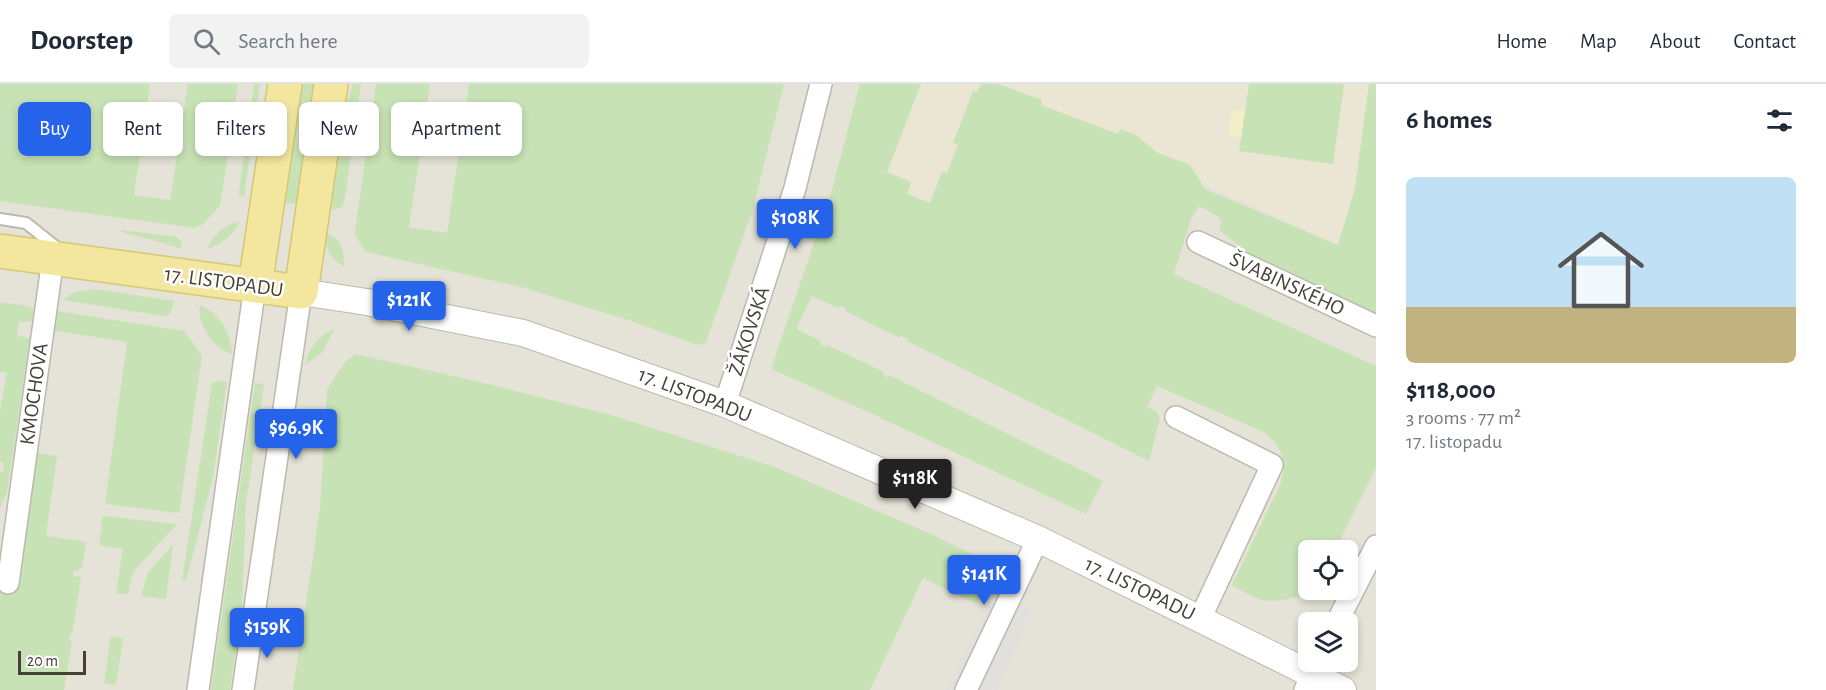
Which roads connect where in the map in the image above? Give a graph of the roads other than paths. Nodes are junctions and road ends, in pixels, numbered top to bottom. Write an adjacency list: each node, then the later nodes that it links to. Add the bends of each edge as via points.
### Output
1 (285, 84): 8 (main road)
2 (331, 84): 9 (main road)
3 (821, 84): 11 (street, ŽÁKOVSKÁ, via 795,188)
4 (0, 219): 7 (lane, via 26,223)
5 (1198, 242): 10 (street, ŠVABINSKÉHO)
6 (0, 251): 7 (main road, 17. LISTOPADU)
7 (64, 260): 8 (main road, 17. LISTOPADU); 13 (street, KMOCHOVA)
8 (255, 286): 9 (main road, 17. LISTOPADU); 20 (street)
9 (301, 292): 11 (street, 17. LISTOPADU, via 523,333); 21 (street)
10 (1376, 326)
11 (725, 404): 14 (street, 17. LISTOPADU)
12 (1176, 417): 18 (street, via 1272,465)
13 (7, 528): 16 (street, KMOCHOVA)
14 (1038, 539): 18 (street, 17. LISTOPADU); 22 (street)
15 (1376, 546): 17 (street)
16 (8, 583)
17 (1342, 612)
18 (1200, 619): 19 (street, 17. LISTOPADU)
19 (1312, 675): 23 (street, 17. LISTOPADU)
20 (198, 690)
21 (243, 690)
22 (966, 690)
23 (1343, 690)

